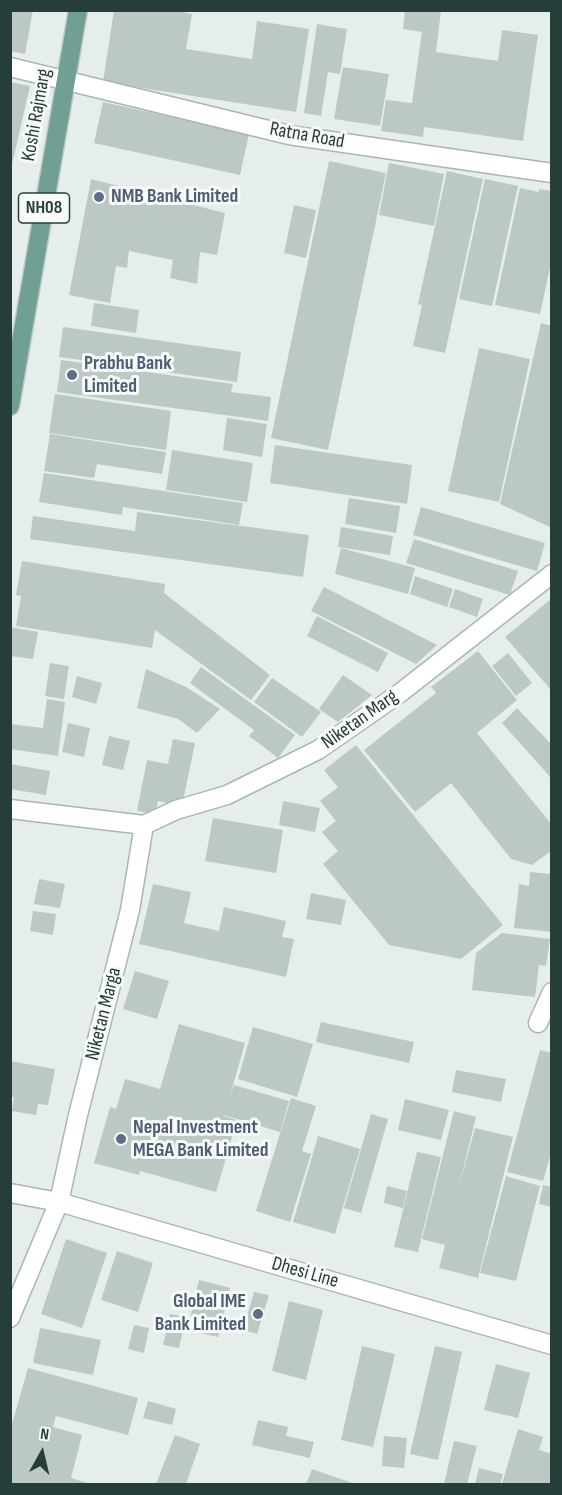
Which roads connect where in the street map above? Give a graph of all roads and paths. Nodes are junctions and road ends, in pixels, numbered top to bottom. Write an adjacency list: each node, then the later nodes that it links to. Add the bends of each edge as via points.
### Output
1 (78, 10): 3 (main road, Koshi Rajmarg / NH08)
2 (10, 67): 3 (street, Ratna Road)
3 (66, 80): 4 (street, Ratna Road, via 289,135); 5 (main road, Koshi Rajmarg / NH08)
4 (552, 173)
5 (10, 405)
6 (552, 574): 8 (street, Niketan Marg, via 400,693 318,750 227,795 176,810)
7 (10, 809): 8 (street)
8 (144, 825): 12 (street, Niketan Marga, via 130,910)
9 (552, 992): 10 (street)
10 (538, 1023)
11 (10, 1193): 12 (street, Dhesi Line)
12 (59, 1202): 13 (street, Niketan Marga); 14 (street, Dhesi Line)
13 (10, 1318)
14 (552, 1345)

